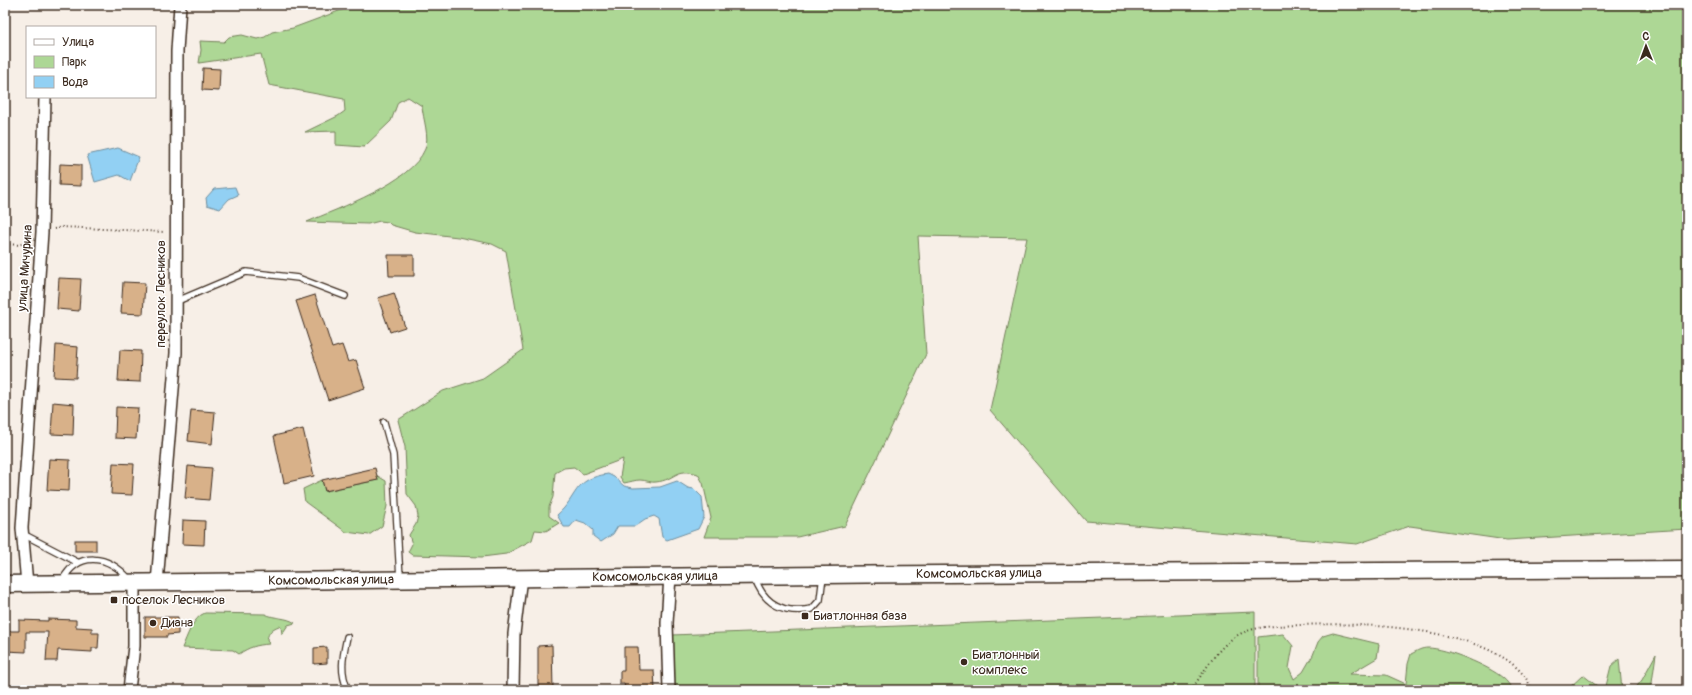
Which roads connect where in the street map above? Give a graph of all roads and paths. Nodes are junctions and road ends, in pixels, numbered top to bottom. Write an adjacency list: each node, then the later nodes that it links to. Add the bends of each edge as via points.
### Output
1 (180, 5): 4 (street, переулок Лесников)
2 (45, 98): 3 (street, улица Мичурина)
3 (42, 232): 4 (path, via 62,227); 5 (path, via 20,245); 9 (street, улица Мичурина)
4 (175, 233): 7 (street, переулок Лесников)
5 (5, 244)
6 (345, 296): 7 (lane, via 298,278 246,272)
7 (175, 302): 18 (street, переулок Лесников, via 176,353)
8 (384, 422): 15 (lane, via 394,462)
9 (23, 534): 10 (lane); 20 (street, улица Мичурина)
10 (77, 562): 17 (lane, via 66,572); 21 (lane, via 96,559 106,562 123,571)
11 (1687, 569): 12 (main road, Комсомольская улица)
12 (823, 575): 14 (main road, Комсомольская улица); 14 (lane, via 820,600 812,609 805,611 788,610 770,602 760,590)
13 (670, 576): 14 (main road, Комсомольская улица); 16 (main road, Комсомольская улица); 26 (street, via 667,623)
14 (754, 576)
15 (400, 578): 16 (main road, Комсомольская улица); 18 (main road, Комсомольская улица)
16 (521, 578): 25 (street, via 514,634)
17 (60, 583): 20 (main road, Комсомольская улица); 21 (main road, Комсомольская улица)
18 (157, 583): 21 (main road, Комсомольская улица)
19 (5, 584): 20 (main road, Комсомольская улица)
20 (27, 584)
21 (134, 584): 23 (street, via 134,646)
22 (347, 637): 24 (lane, via 342,675)
23 (129, 690)
24 (348, 690)
25 (513, 690)
26 (669, 690)
27 (1191, 690): 28 (path, via 1226,643 1238,635 1276,626 1340,623 1422,631 1471,643 1516,667)
28 (1532, 690)

